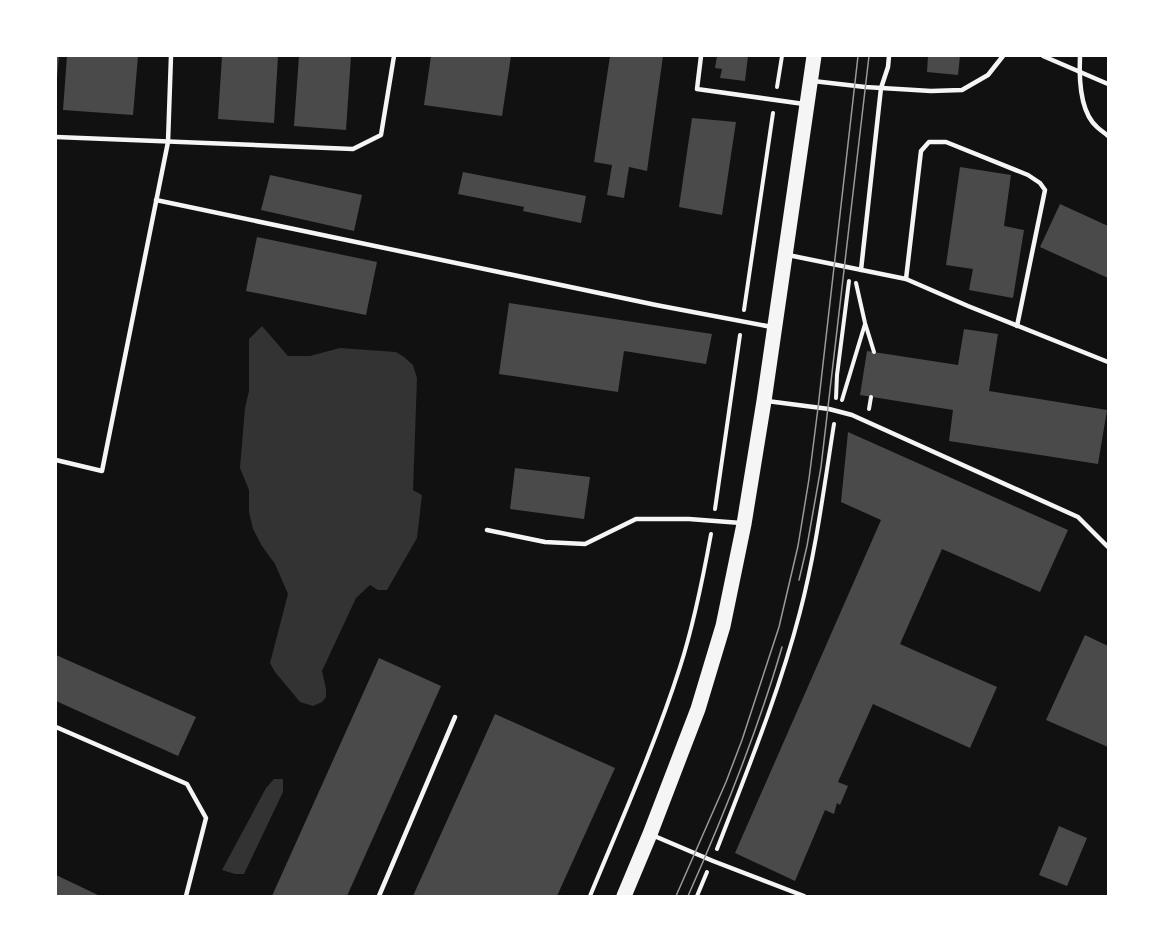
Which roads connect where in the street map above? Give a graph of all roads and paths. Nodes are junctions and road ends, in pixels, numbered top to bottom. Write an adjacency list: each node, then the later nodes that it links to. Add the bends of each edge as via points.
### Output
1 (171, 56): 18 (lane)
2 (394, 56): 18 (lane, via 381,135 353,149)
3 (701, 56): 14 (lane, via 697,89)
4 (782, 56): 14 (path)
5 (814, 56): 11 (main road)
6 (889, 56): 13 (lane)
7 (1003, 56): 13 (lane, via 988,75 963,90)
8 (1043, 56): 10 (lane)
9 (1080, 56): 10 (lane)
10 (1080, 71): 12 (lane); 16 (lane, via 1083,104 1095,126)
11 (811, 80): 13 (lane); 15 (main road)
12 (1108, 84)
13 (881, 88): 22 (lane)
14 (775, 99): 15 (lane); 24 (path)
15 (807, 104): 20 (main road)
16 (1108, 136)
17 (56, 137): 18 (lane)
18 (168, 142): 19 (lane)
19 (156, 200): 24 (lane); 32 (lane, via 102,471)
20 (785, 254): 21 (lane); 27 (main road)
21 (854, 268): 22 (lane); 25 (path); 31 (path, via 837,375)
22 (861, 270): 23 (lane)
23 (906, 279): 26 (lane); 26 (lane, via 921,151 929,142 946,142 1028,174 1046,190)
24 (742, 321): 27 (lane); 33 (path)
25 (865, 323): 28 (path); 31 (path, via 844,398)
26 (1017, 326): 29 (lane)
27 (774, 327): 30 (main road)
28 (874, 352)
29 (1108, 362)
30 (764, 401): 31 (lane); 34 (main road)
31 (836, 411): 36 (lane, via 860,418 1078,517); 40 (path, via 800,612 760,737)
32 (56, 460)
33 (713, 521): 34 (lane); 35 (lane, via 636,519 585,544 545,542); 43 (path, via 681,666)
34 (744, 524): 39 (main road, via 723,626 698,709)
35 (487, 530)
36 (1108, 547)
37 (455, 717): 42 (lane)
38 (56, 727): 41 (lane, via 187,784 206,818)
39 (650, 834): 40 (lane); 44 (main road)
40 (712, 861): 45 (path); 46 (lane)
41 (186, 897)
42 (379, 897)
43 (590, 897)
44 (624, 897)
45 (697, 897)
46 (804, 897)

